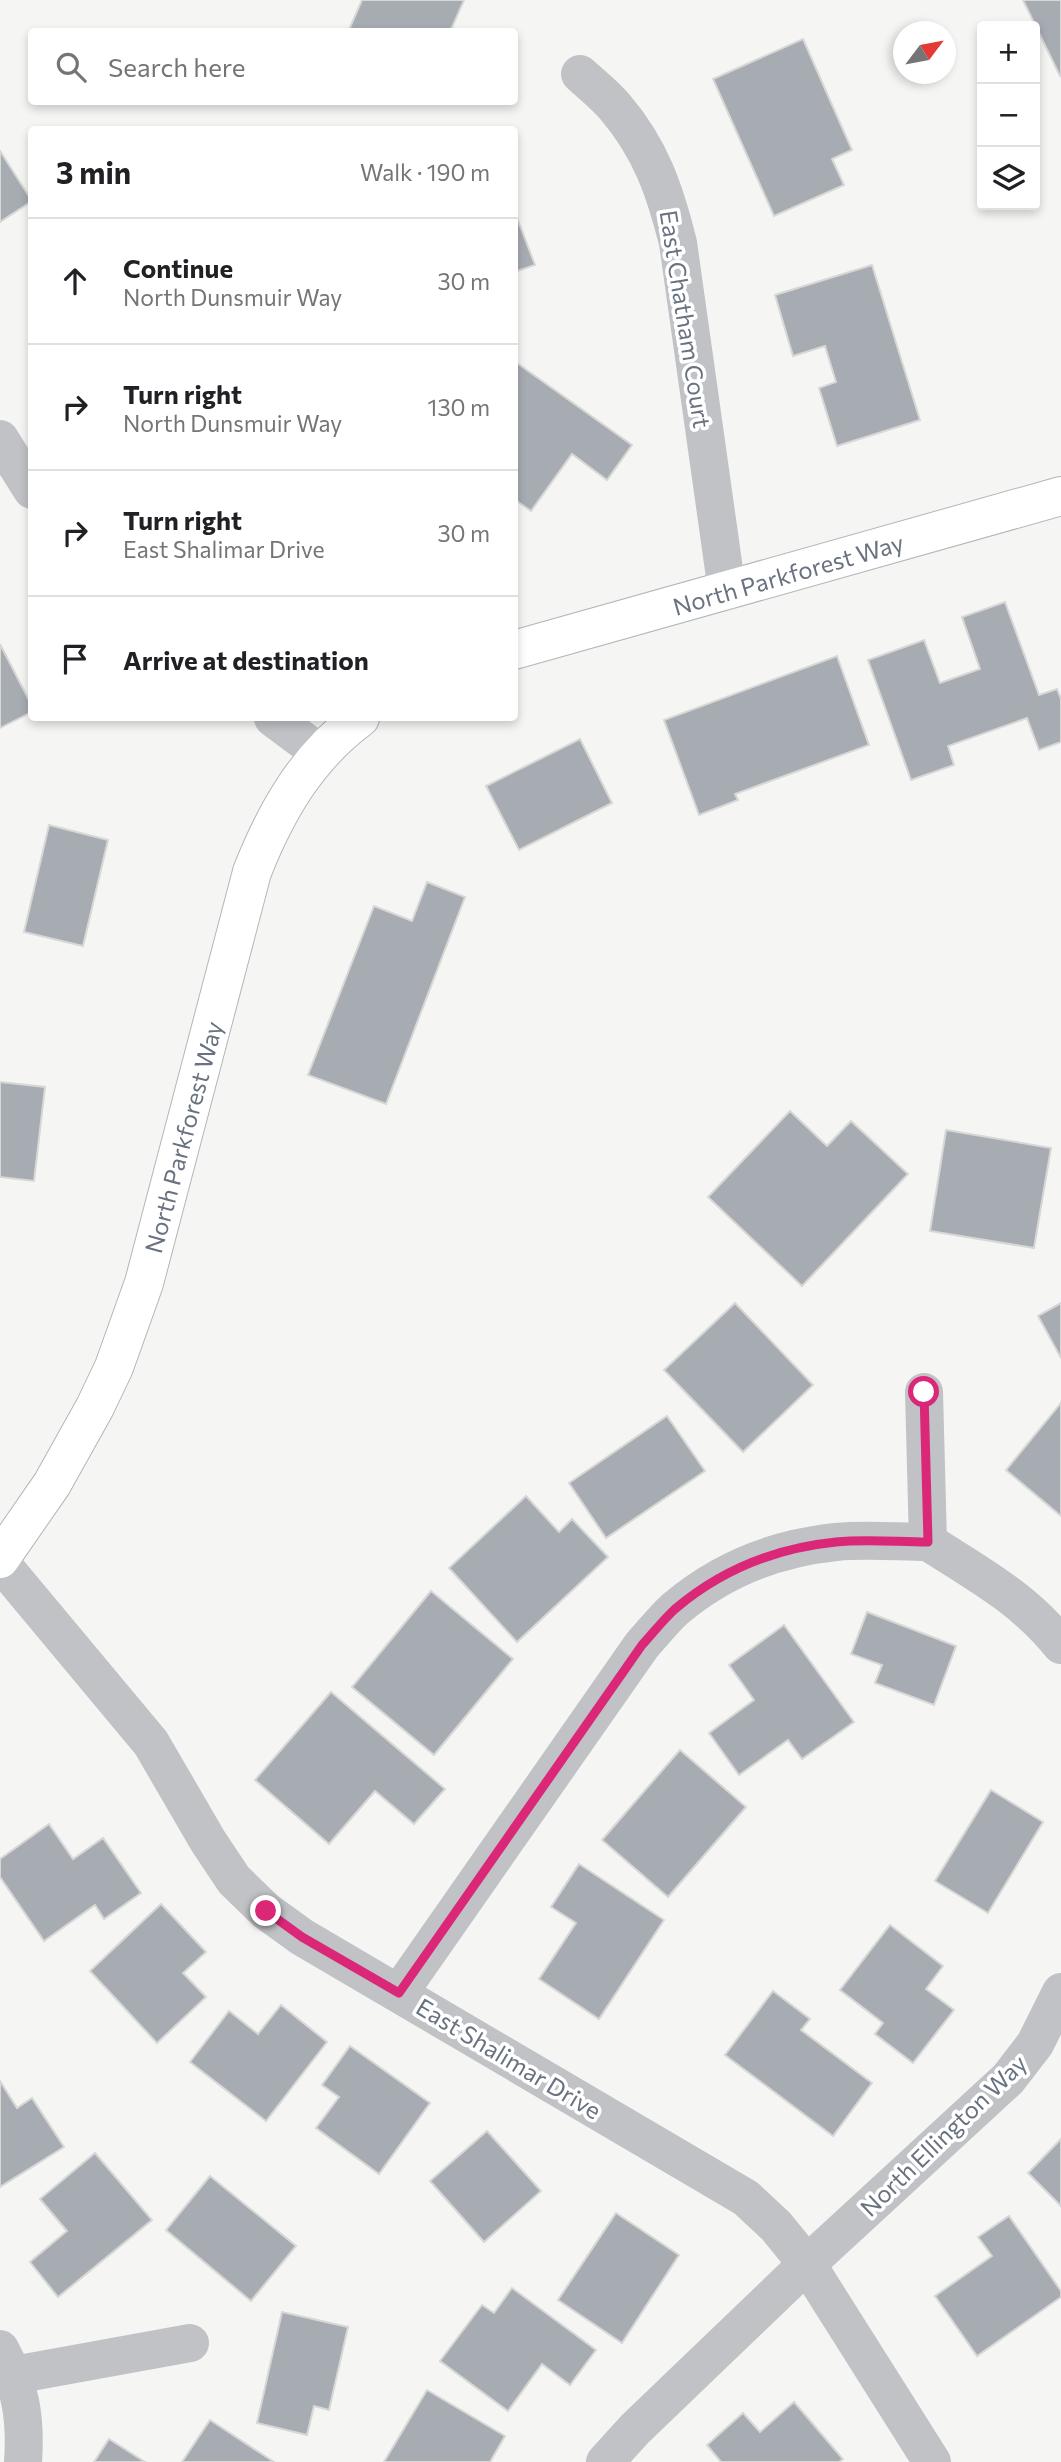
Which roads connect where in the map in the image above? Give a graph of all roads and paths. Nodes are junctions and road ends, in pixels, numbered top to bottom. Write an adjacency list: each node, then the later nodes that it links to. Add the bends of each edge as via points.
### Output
1 (580, 74): 5 (street, East Chatham Court, via 615,107 645,149 666,194 678,243)
2 (0, 439): 3 (street)
3 (28, 484)
4 (1061, 496): 5 (street, North Parkforest Way)
5 (727, 591): 6 (street, North Parkforest Way)
6 (518, 649)
7 (277, 721): 9 (street)
8 (357, 721): 9 (street, North Parkforest Way)
9 (320, 753): 12 (street, North Parkforest Way, via 269,829 252,872 145,1283 114,1367 52,1485)
10 (924, 1392): 11 (street)
11 (928, 1542): 13 (street, via 1012,1595); 15 (street, via 839,1541 794,1547 720,1577 674,1610 642,1645)
12 (0, 1561): 15 (street, East Shalimar Drive, via 151,1743 234,1880 302,1937)
13 (1061, 1645)
14 (1061, 1992): 16 (street, North Ellington Way, via 1035,2044 1008,2079)
15 (399, 1993): 16 (street, East Shalimar Drive, via 746,2198)
16 (807, 2264): 20 (street, North Ellington Way); 21 (street, East Shalimar Drive)
17 (190, 2343): 18 (street)
18 (7, 2362): 19 (street, via 25,2431)
19 (23, 2462)
20 (605, 2462)
21 (932, 2462)

